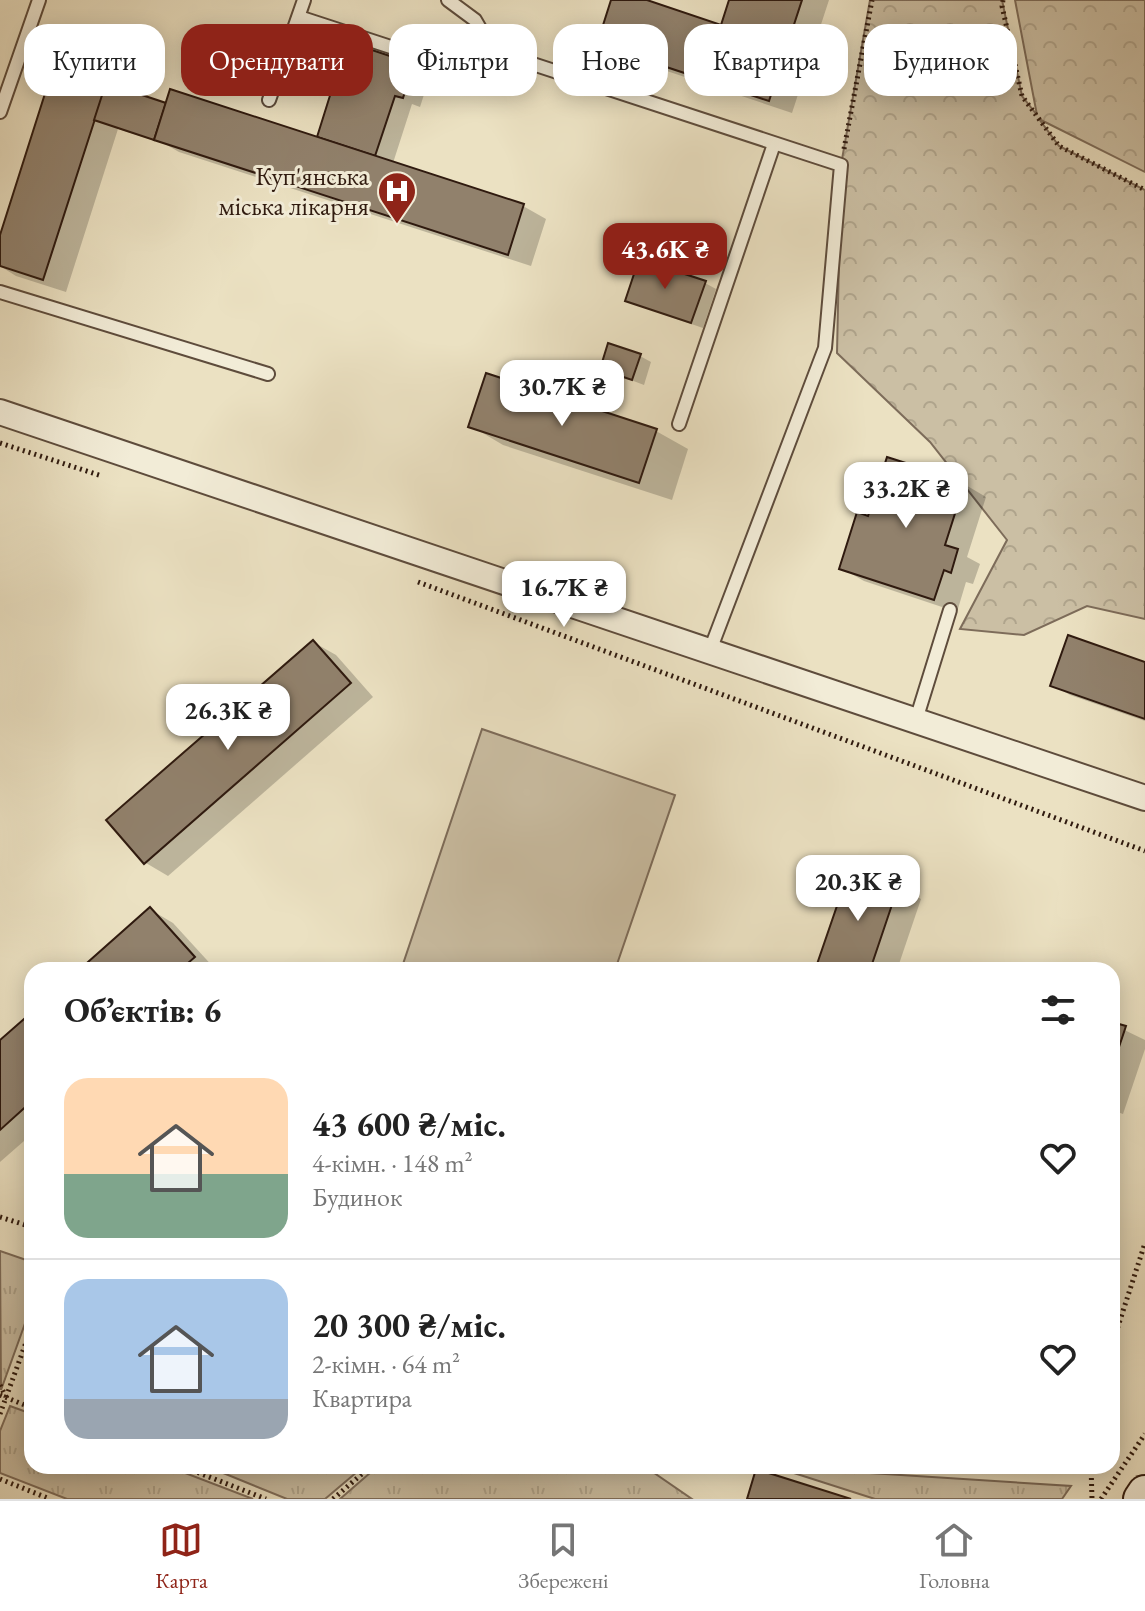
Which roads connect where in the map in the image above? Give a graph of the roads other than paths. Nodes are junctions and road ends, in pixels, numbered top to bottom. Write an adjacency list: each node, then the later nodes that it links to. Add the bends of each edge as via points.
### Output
1 (39, 0): 9 (lane)
2 (304, 0): 4 (lane)
3 (448, 0): 5 (lane)
4 (299, 17): 6 (lane); 8 (lane)
5 (477, 24)
6 (389, 46)
7 (537, 66): 10 (lane)
8 (269, 100)
9 (0, 112)
10 (774, 144): 14 (lane); 16 (lane, via 841,165 825,348)
11 (0, 292): 12 (lane)
12 (268, 374)
13 (0, 412): 16 (street)
14 (679, 424)
15 (950, 610): 17 (lane)
16 (709, 653): 17 (street)
17 (916, 720): 18 (street)
18 (1145, 798)
19 (1145, 1493): 20 (street)
20 (1141, 1499)

